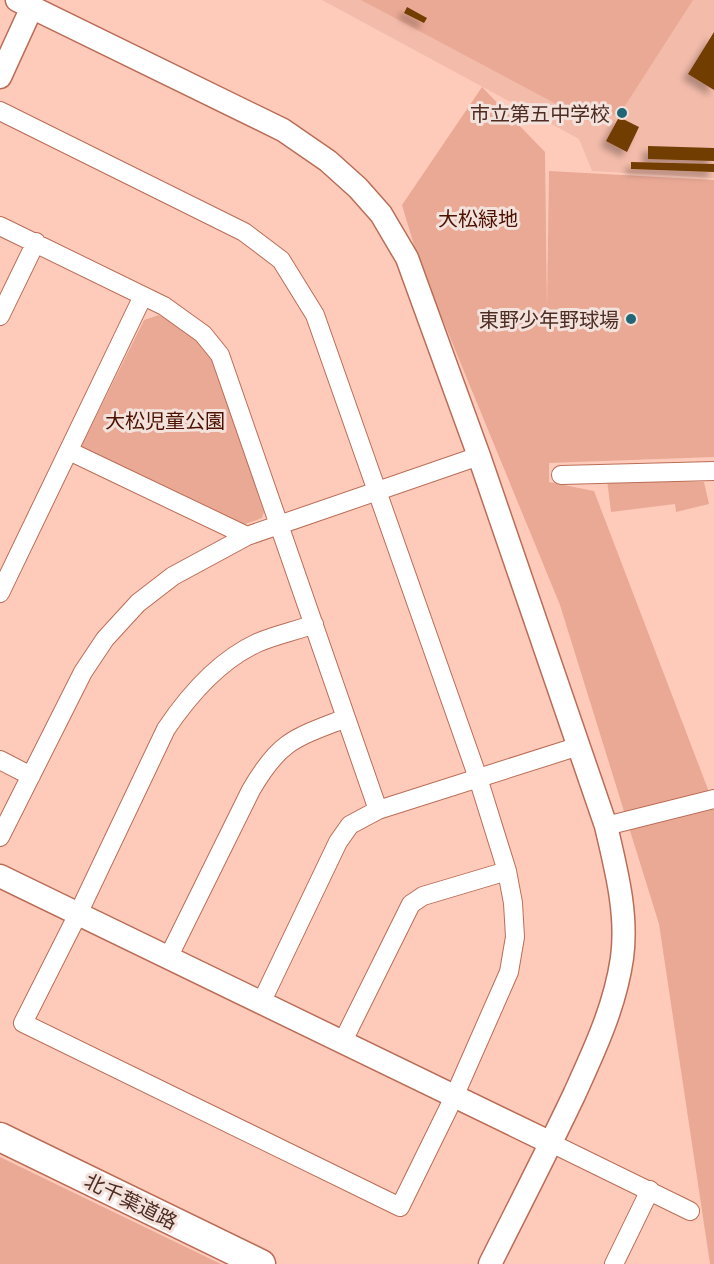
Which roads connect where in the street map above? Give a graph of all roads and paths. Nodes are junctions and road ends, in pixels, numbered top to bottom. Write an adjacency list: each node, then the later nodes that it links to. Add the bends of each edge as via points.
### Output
1 (25, 4): 2 (street); 9 (street, via 283,130 328,161 358,188 381,214 407,258)
2 (0, 77)
3 (0, 111): 12 (street, via 244,232 281,260 315,315)
4 (0, 226): 5 (street)
5 (36, 242): 6 (street); 7 (street)
6 (143, 296): 8 (street); 13 (street, via 185,320 220,355)
7 (0, 316)
8 (69, 451): 14 (street); 15 (street)
9 (479, 456): 12 (street); 18 (street)
10 (714, 471): 11 (street)
11 (561, 475)
12 (377, 490): 13 (street); 21 (street)
13 (280, 524): 14 (street); 16 (street)
14 (247, 536): 20 (street, via 173,576 138,603 105,639 83,672)
15 (0, 594)
16 (314, 624): 17 (street); 28 (street, via 257,643 229,660 183,704 166,729)
17 (346, 718): 23 (street); 29 (street, via 300,735 266,764)
18 (579, 746): 21 (street); 24 (street)
19 (0, 760): 20 (street)
20 (31, 776): 25 (street)
21 (478, 778): 23 (street); 26 (street)
22 (714, 799): 24 (street)
23 (378, 810): 30 (street, via 350,825 338,842)
24 (606, 826): 34 (street, via 618,874 622,956 601,1037)
25 (0, 837)
26 (507, 872): 31 (street, via 423,896 411,904); 32 (street, via 515,937 509,972)
27 (0, 876): 28 (street)
28 (78, 914): 29 (street); 32 (street, via 23,1023 303,1160 400,1207)
29 (168, 958): 30 (street)
30 (261, 1003): 31 (street)
31 (342, 1042): 32 (street)
32 (454, 1097): 34 (street)
33 (0, 1137): 37 (highway, 北千葉道路)
34 (551, 1143): 35 (street); 38 (street)
35 (650, 1190): 36 (street); 39 (street)
36 (690, 1211)
37 (261, 1264)
38 (490, 1264)
39 (614, 1264)

